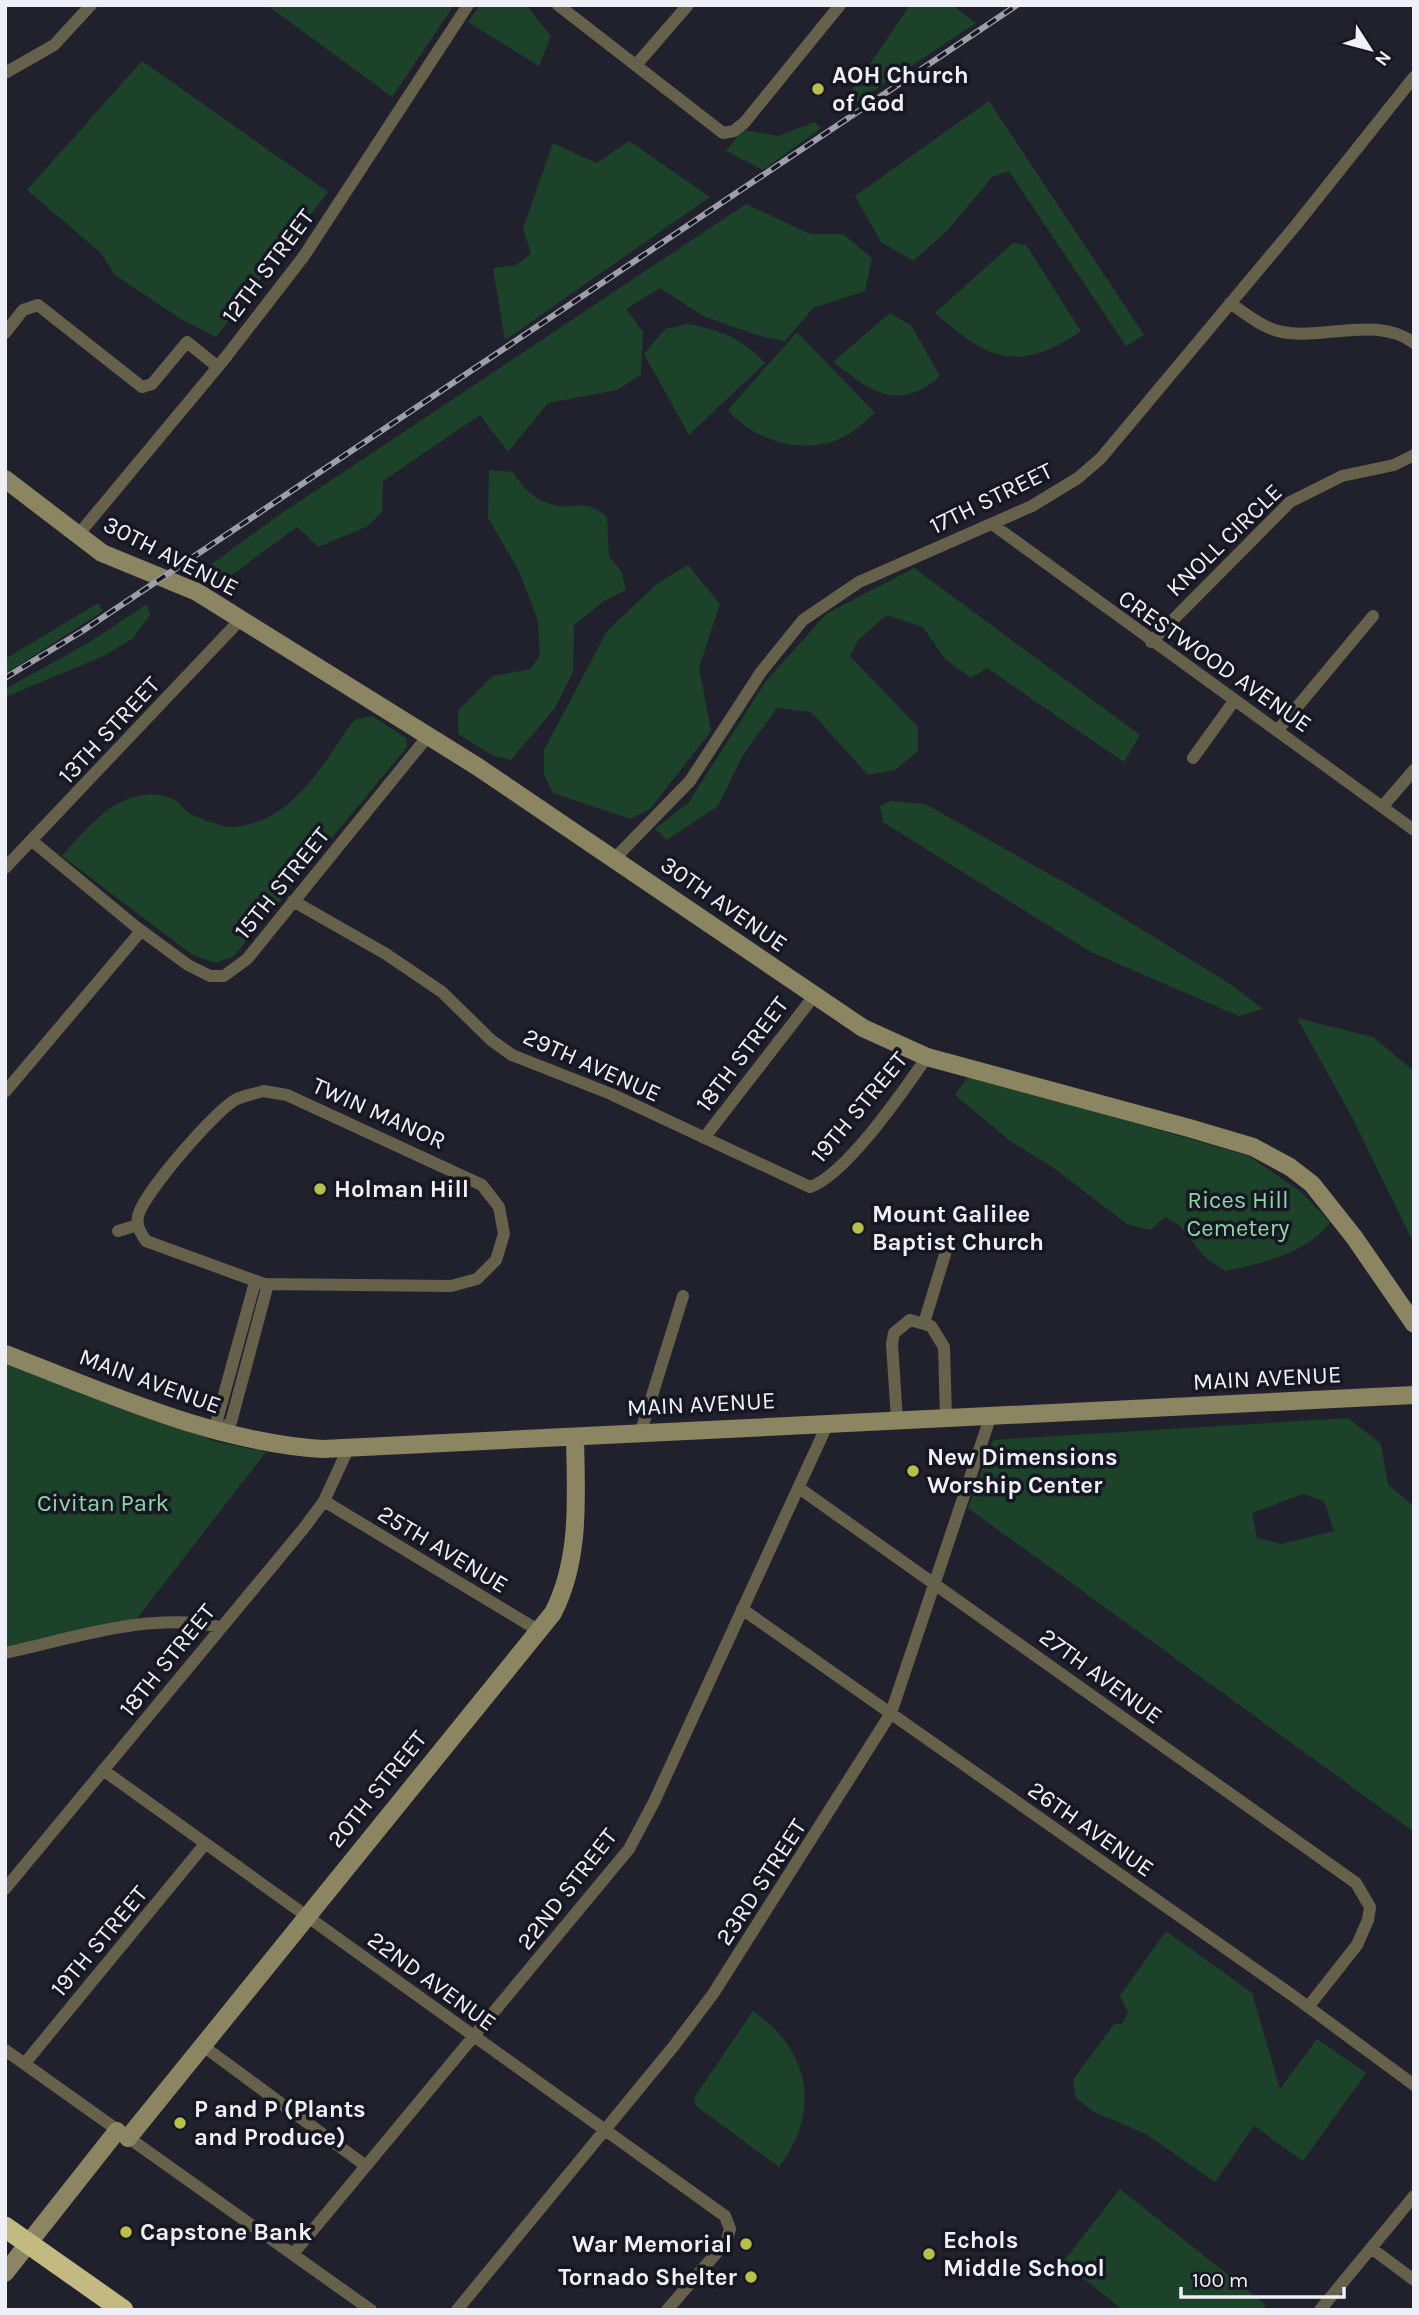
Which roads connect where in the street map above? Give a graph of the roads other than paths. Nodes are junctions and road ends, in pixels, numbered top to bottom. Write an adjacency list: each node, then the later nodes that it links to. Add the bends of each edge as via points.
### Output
1 (468, 5): 12 (street, 12TH STREET, via 342,201)
2 (558, 5): 6 (street)
3 (688, 5): 6 (street)
4 (840, 5): 6 (street, via 734,131 723,133 713,128)
5 (90, 6): 7 (street, via 54,45)
6 (636, 65)
7 (5, 73)
8 (1414, 77): 9 (street, 17TH STREET)
9 (1230, 303): 11 (street, via 1282,332 1377,329 1404,335); 15 (street, 17TH STREET, via 1093,465 1032,506)
10 (5, 333): 12 (street, via 23,310 38,305 142,387 152,384 187,342)
11 (1414, 343)
12 (218, 367): 16 (street, 12TH STREET)
13 (1414, 455): 19 (street, KNOLL CIRCLE, via 1394,465 1342,476 1290,502)
14 (5, 479): 16 (street, 30TH AVENUE)
15 (992, 524): 19 (street, CRESTWOOD AVENUE); 28 (street, 17TH STREET, via 859,582 803,620 761,672 690,781)
16 (78, 535): 18 (street, 30TH AVENUE, via 123,564 185,586)
17 (1373, 616): 21 (street)
18 (241, 619): 22 (street, 30TH AVENUE); 27 (street, 13TH STREET)
19 (1151, 642): 20 (street, CRESTWOOD AVENUE)
20 (1234, 701): 21 (street, CRESTWOOD AVENUE); 23 (street)
21 (1277, 731): 25 (street, CRESTWOOD AVENUE)
22 (428, 736): 28 (street, 30TH AVENUE); 30 (street, 15TH STREET)
23 (1193, 758)
24 (1414, 770): 25 (street)
25 (1382, 807): 26 (street, CRESTWOOD AVENUE)
26 (1414, 831)
27 (32, 841): 29 (street, 13TH STREET); 31 (street)
28 (615, 858): 32 (street, 30TH AVENUE)
29 (5, 868)
30 (293, 901): 31 (street, 15TH STREET, via 247,959 224,976 210,976 188,965); 35 (street, 29TH AVENUE, via 442,992 512,1055)
31 (141, 931): 34 (street)
32 (814, 996): 33 (street, 30TH AVENUE, via 863,1028); 35 (street, 18TH STREET)
33 (927, 1057): 36 (street, 19TH STREET, via 865,1137); 43 (street, 30TH AVENUE, via 1253,1147 1290,1167 1312,1184 1354,1237)
34 (5, 1092)
35 (705, 1138): 36 (street, 29TH AVENUE, via 798,1182 810,1186)
36 (823, 1182)
37 (138, 1226): 38 (street); 40 (street, TWIN MANOR, via 146,1241); 40 (street, TWIN MANOR, via 137,1215 152,1190 215,1115 236,1099 263,1091 287,1095 460,1172 482,1185 499,1207 504,1234 496,1260 477,1279 451,1286)
38 (118, 1231)
39 (946, 1251): 42 (street)
40 (262, 1283): 51 (street, via 231,1422)
41 (683, 1296): 50 (street)
42 (925, 1323): 47 (street, via 939,1334 944,1347); 48 (street, via 910,1320 894,1334)
43 (1414, 1324)
44 (5, 1354): 51 (street, MAIN AVENUE)
45 (1414, 1395): 46 (street, MAIN AVENUE)
46 (991, 1415): 47 (street, MAIN AVENUE); 56 (street, 23RD STREET)
47 (946, 1418): 48 (street, MAIN AVENUE)
48 (897, 1420): 49 (street, MAIN AVENUE)
49 (828, 1423): 50 (street, MAIN AVENUE); 54 (street, 22ND STREET)
50 (641, 1431): 52 (street, MAIN AVENUE)
51 (218, 1432): 53 (street, MAIN AVENUE, via 282,1446)
52 (575, 1437): 53 (street, MAIN AVENUE); 59 (street, 20TH STREET, via 573,1550 564,1589)
53 (348, 1449): 55 (street, 18TH STREET)
54 (799, 1488): 56 (street, 27TH AVENUE); 57 (street, 22ND STREET)
55 (324, 1501): 58 (street, 18TH STREET); 59 (street, 25TH AVENUE)
56 (933, 1583): 61 (street, 23RD STREET); 66 (street, 27TH AVENUE, via 1346,1874 1365,1894 1368,1920 1357,1945)
57 (742, 1609): 61 (street, 26TH AVENUE); 67 (street, 22ND STREET, via 629,1849)
58 (221, 1627): 60 (street, via 167,1622); 62 (street, 18TH STREET)
59 (541, 1632): 65 (street, 20TH STREET)
60 (5, 1653)
61 (891, 1713): 66 (street, 26TH AVENUE); 72 (street, 23RD STREET, via 713,1994)
62 (103, 1770): 63 (street, 22ND AVENUE); 64 (street, 18TH STREET)
63 (205, 1844): 65 (street, 22ND AVENUE); 70 (street, 19TH STREET)
64 (5, 1889)
65 (306, 1916): 67 (street, 22ND AVENUE); 68 (street, 20TH STREET)
66 (1308, 2007): 71 (street, 26TH AVENUE)
67 (473, 2037): 72 (street, 22ND AVENUE); 74 (street, 22ND STREET)
68 (203, 2046): 73 (street, 20TH STREET); 74 (street)
69 (5, 2050): 70 (street)
70 (25, 2063): 73 (street)
71 (1414, 2085)
72 (606, 2130): 82 (street, 22ND AVENUE, via 716,2207 730,2229 726,2242); 85 (street, 23RD STREET)
73 (122, 2135): 77 (street, 20TH STREET); 79 (street)
74 (366, 2166): 79 (street, 22ND STREET)
75 (1414, 2196): 78 (street)
76 (5, 2227): 77 (highway)
77 (29, 2243): 80 (street, 20TH STREET); 83 (highway)
78 (1371, 2248): 81 (street); 86 (street)
79 (293, 2253): 84 (street)
80 (5, 2273)
81 (1414, 2280)
82 (671, 2309)
83 (122, 2310)
84 (371, 2310)
85 (457, 2310)
86 (1320, 2310)

